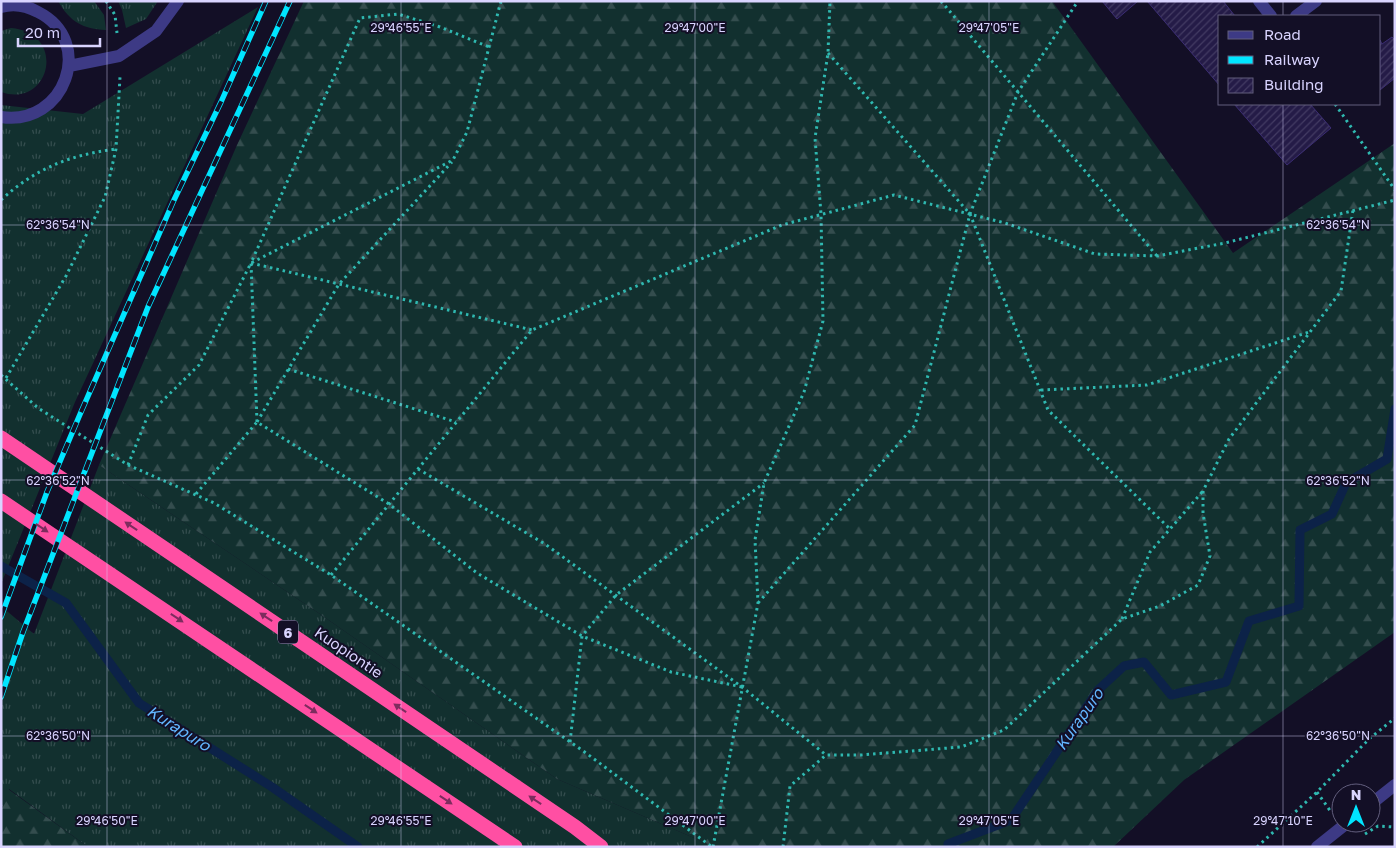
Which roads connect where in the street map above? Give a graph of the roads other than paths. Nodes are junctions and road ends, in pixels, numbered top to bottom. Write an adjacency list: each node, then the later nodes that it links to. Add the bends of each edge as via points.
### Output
1 (178, 1): 7 (street, via 156,31 119,56)
2 (1259, 1): 5 (street)
3 (1316, 1): 6 (street)
4 (1, 6): 7 (street, via 28,7 46,16 60,30 68,48)
5 (1270, 15)
6 (1297, 15)
7 (69, 66): 8 (street, via 64,85 40,112)
8 (2, 120)
9 (1, 438): 15 (highway, Kuopiontie / 6, one-way to 9)
10 (1, 501): 14 (highway, one-way to 14)
11 (1395, 785): 12 (street)
12 (1381, 796)
13 (1334, 833): 16 (street)
14 (515, 847)
15 (602, 847)
16 (1317, 847)

